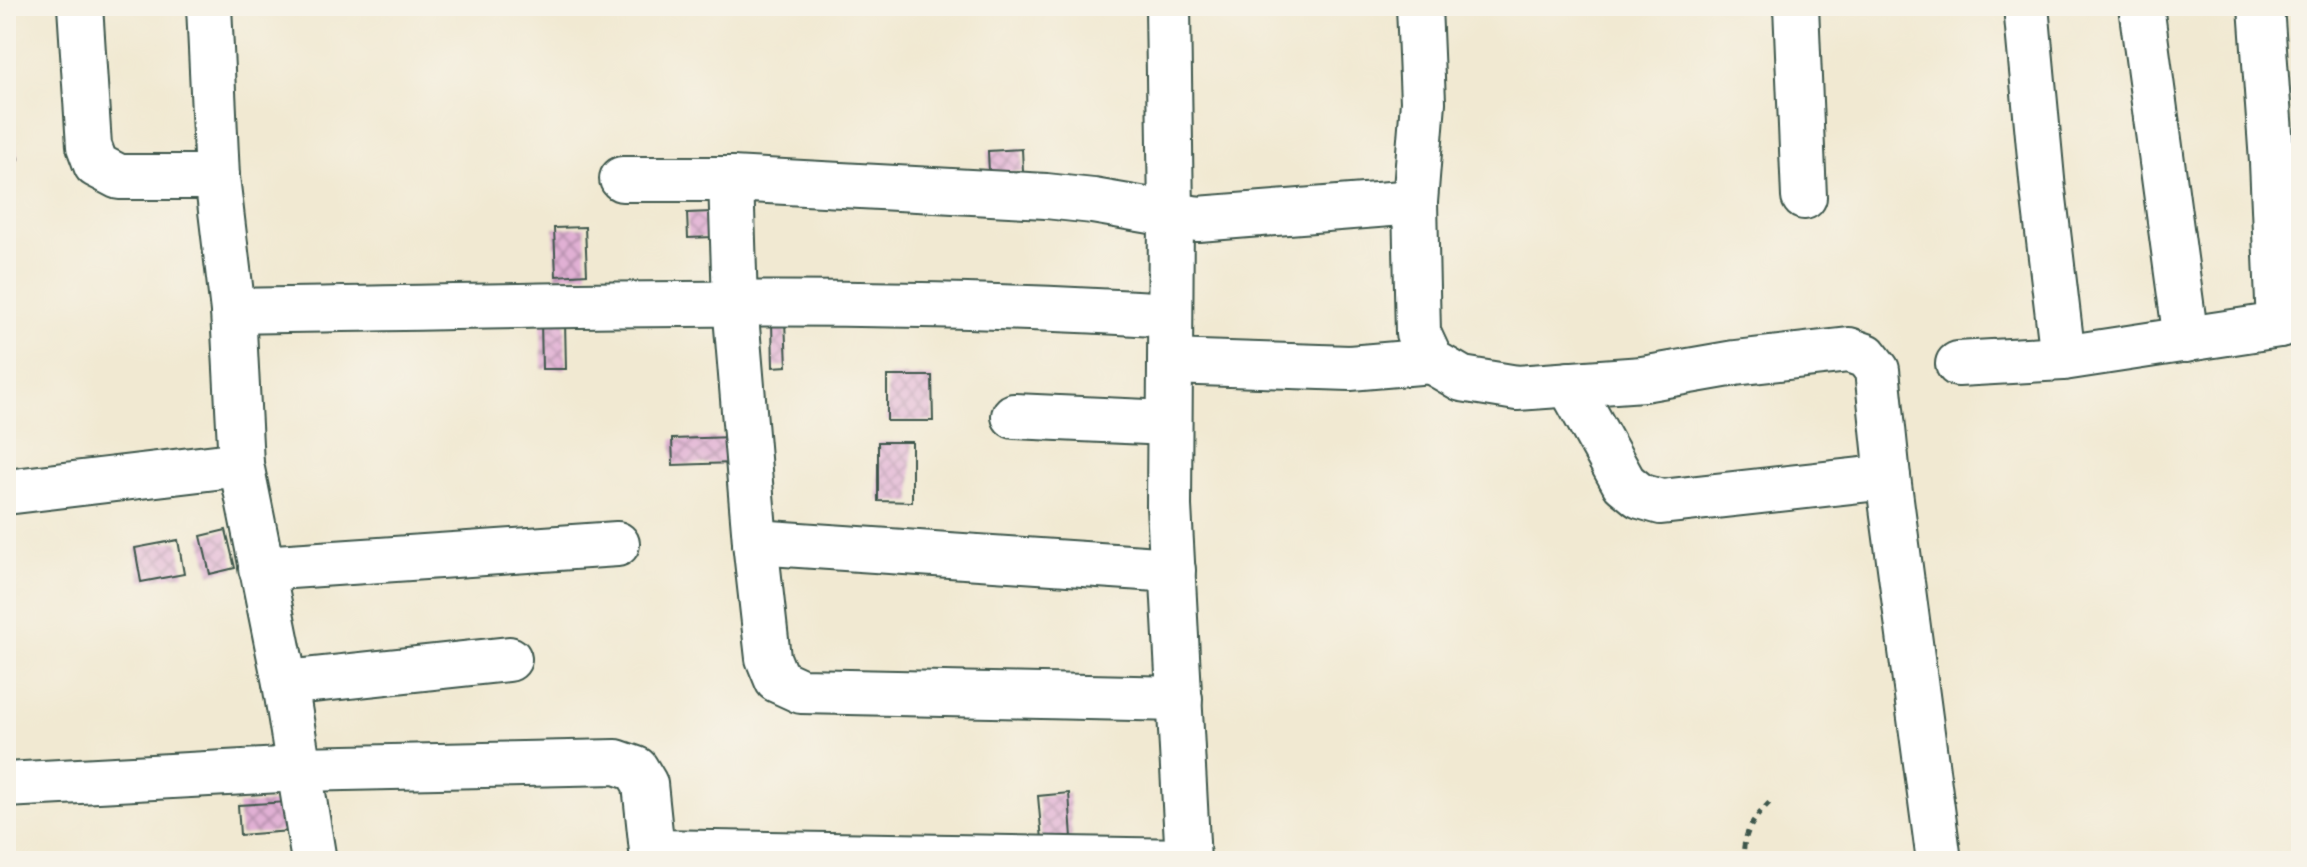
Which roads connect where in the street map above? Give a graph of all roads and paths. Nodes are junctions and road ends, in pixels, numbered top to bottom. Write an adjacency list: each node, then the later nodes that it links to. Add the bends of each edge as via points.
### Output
1 (80, 6): 10 (street, via 89,146 96,165 119,177)
2 (209, 6): 10 (street)
3 (1168, 6): 15 (street)
4 (1419, 6): 14 (street, via 1423,102)
5 (1796, 6): 13 (street)
6 (2026, 6): 21 (street)
7 (2141, 6): 20 (street)
8 (2261, 6): 9 (street)
9 (2286, 162): 19 (street)
10 (217, 177): 17 (street)
11 (622, 179): 12 (street)
12 (731, 179): 15 (street, via 1046,196); 16 (street)
13 (1804, 197)
14 (1415, 202): 15 (street, via 1198,219); 22 (street, via 1418,333)
15 (1171, 215): 18 (street)
16 (735, 303): 17 (street); 18 (street, via 1037,307); 31 (street)
17 (233, 311): 28 (street)
18 (1170, 315): 23 (street)
19 (2290, 322): 20 (street)
20 (2186, 340): 21 (street)
21 (2063, 358): 24 (street)
22 (1431, 361): 23 (street, via 1350,368); 25 (street, via 1462,379 1517,388)
23 (1170, 362): 27 (street)
24 (1958, 364)
25 (1569, 384): 29 (street, via 1624,483 1640,496 1661,502); 29 (street, via 1849,350 1866,356 1877,370)
26 (1014, 416): 27 (street)
27 (1169, 423): 34 (street)
28 (241, 464): 30 (street); 33 (street)
29 (1888, 477): 45 (street)
30 (6, 492)
31 (755, 542): 34 (street); 37 (street, via 768,658 777,680 801,691)
32 (617, 544): 33 (street)
33 (261, 568): 36 (street)
34 (1173, 570): 37 (street)
35 (509, 659): 36 (street)
36 (285, 683): 38 (street)
37 (1180, 699): 43 (street)
38 (299, 769): 39 (street); 41 (street, via 616,762 636,769 645,784); 42 (street)
39 (6, 785)
40 (1771, 801): 44 (path, via 1746,832)
41 (653, 856): 43 (street)
42 (314, 861)
43 (1188, 861)
44 (1744, 861)
45 (1939, 861)

